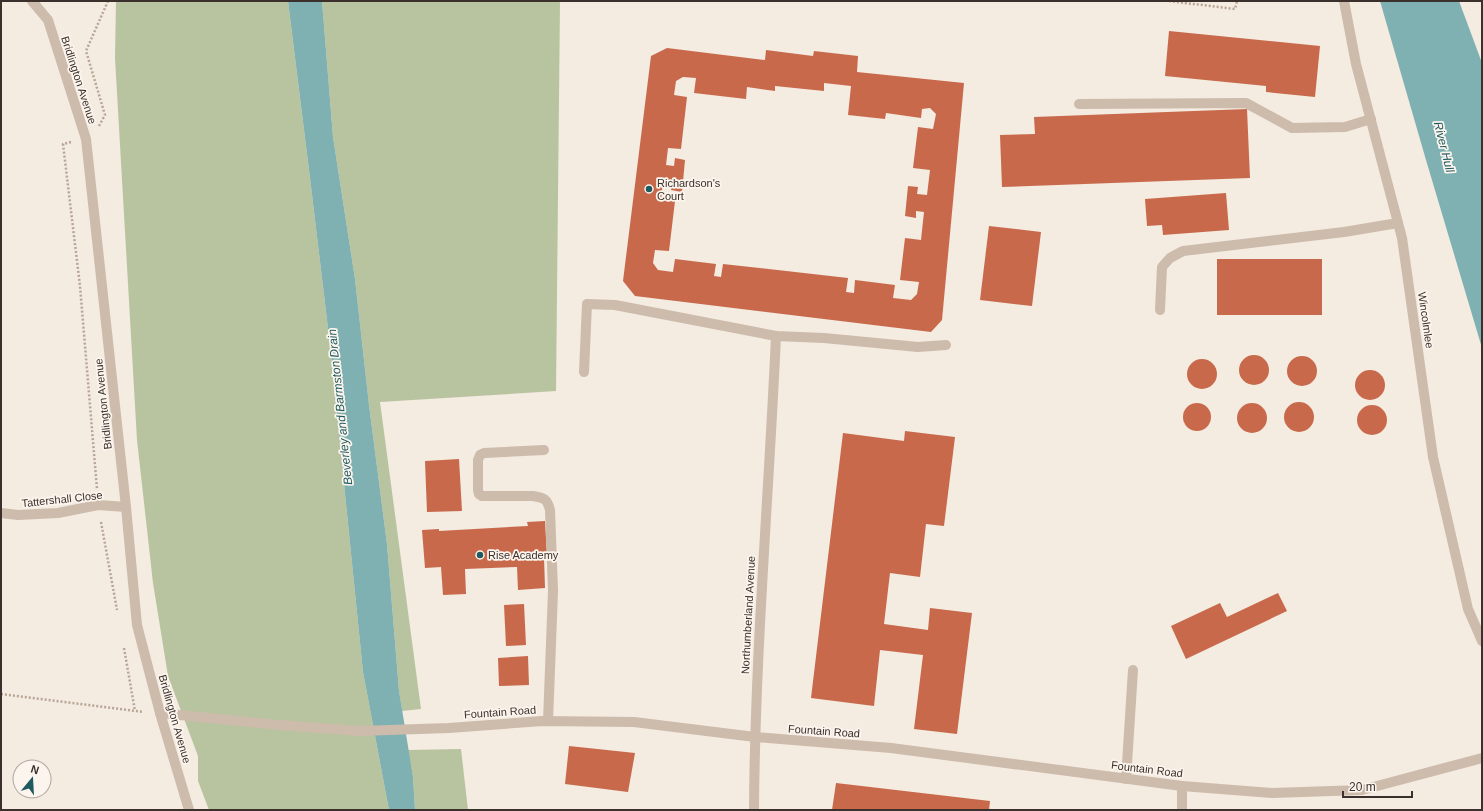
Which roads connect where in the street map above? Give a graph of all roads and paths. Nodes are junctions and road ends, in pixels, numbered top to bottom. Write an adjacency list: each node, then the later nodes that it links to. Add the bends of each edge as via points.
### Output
1 (32, 1): 13 (street, Bridlington Avenue, via 48,20 86,138)
2 (1169, 1): 3 (path, via 1235,9)
3 (1237, 1)
4 (1344, 1): 6 (street, Wincolmlee, via 1356,64)
5 (1078, 104): 6 (street, via 1246,103 1292,128 1345,127)
6 (1371, 119): 7 (street, Wincolmlee)
7 (1398, 223): 8 (street, via 1183,251 1170,258 1162,268); 15 (street, Wincolmlee, via 1433,457 1468,609)
8 (1160, 310)
9 (776, 336): 10 (street, via 918,347); 11 (street, via 615,305 587,304); 20 (street, Northumberland Avenue)
10 (946, 345)
11 (584, 372)
12 (544, 450): 19 (street, via 480,455 478,490 482,496 541,497 546,500 550,510 553,592)
13 (126, 507): 14 (street, Tattershall Close, via 98,505 58,513); 18 (street, Bridlington Avenue, via 137,625)
14 (1, 513)
15 (1482, 641)
16 (1133, 670): 22 (street)
17 (1, 694): 18 (path)
18 (160, 714): 19 (street, Fountain Road, via 360,731); 24 (street, Bridlington Avenue)
19 (548, 721): 20 (street, Fountain Road, via 634,722)
20 (754, 737): 22 (street, Fountain Road, via 891,748); 25 (street, Northumberland Avenue)
21 (1482, 758): 23 (street, Fountain Road, via 1362,790 1272,793)
22 (1126, 779): 23 (street, Fountain Road)
23 (1182, 786): 26 (street)
24 (189, 810)
25 (754, 810)
26 (1182, 810)

